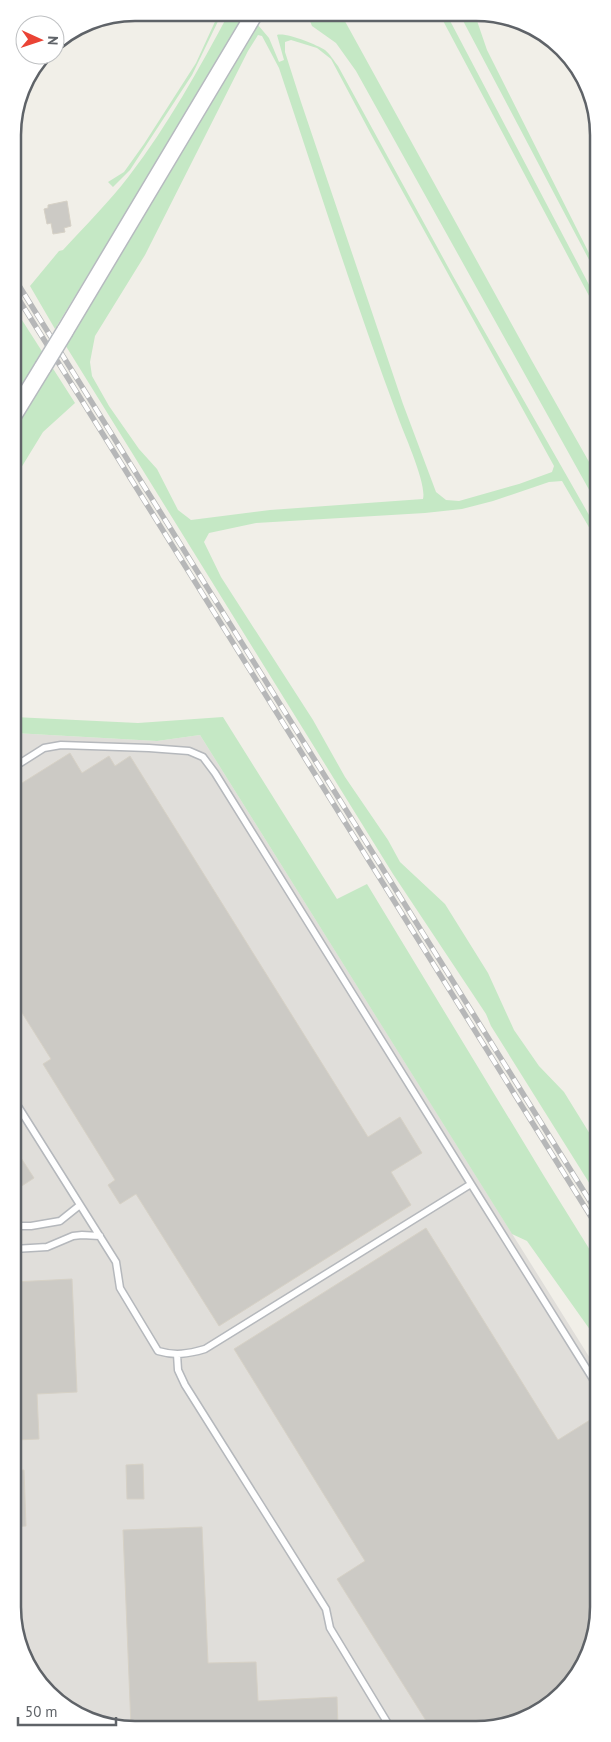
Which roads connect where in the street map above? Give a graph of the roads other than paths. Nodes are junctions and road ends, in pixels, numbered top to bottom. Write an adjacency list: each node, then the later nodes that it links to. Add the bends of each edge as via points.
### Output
1 (250, 21): 2 (street, bridge)
2 (21, 403)
3 (21, 763): 5 (lane, via 44,748 62,745 189,751 202,757)
4 (21, 1111): 6 (lane)
5 (471, 1184): 10 (lane, via 205,1349); 11 (lane)
6 (80, 1205): 7 (lane, via 60,1221); 8 (lane)
7 (21, 1226)
8 (100, 1236): 9 (lane, via 73,1236 47,1246); 10 (lane, via 116,1262 120,1288 158,1351)
9 (21, 1248)
10 (177, 1354): 12 (lane, via 178,1370 185,1386 326,1609 330,1628)
11 (590, 1374)
12 (386, 1721)

